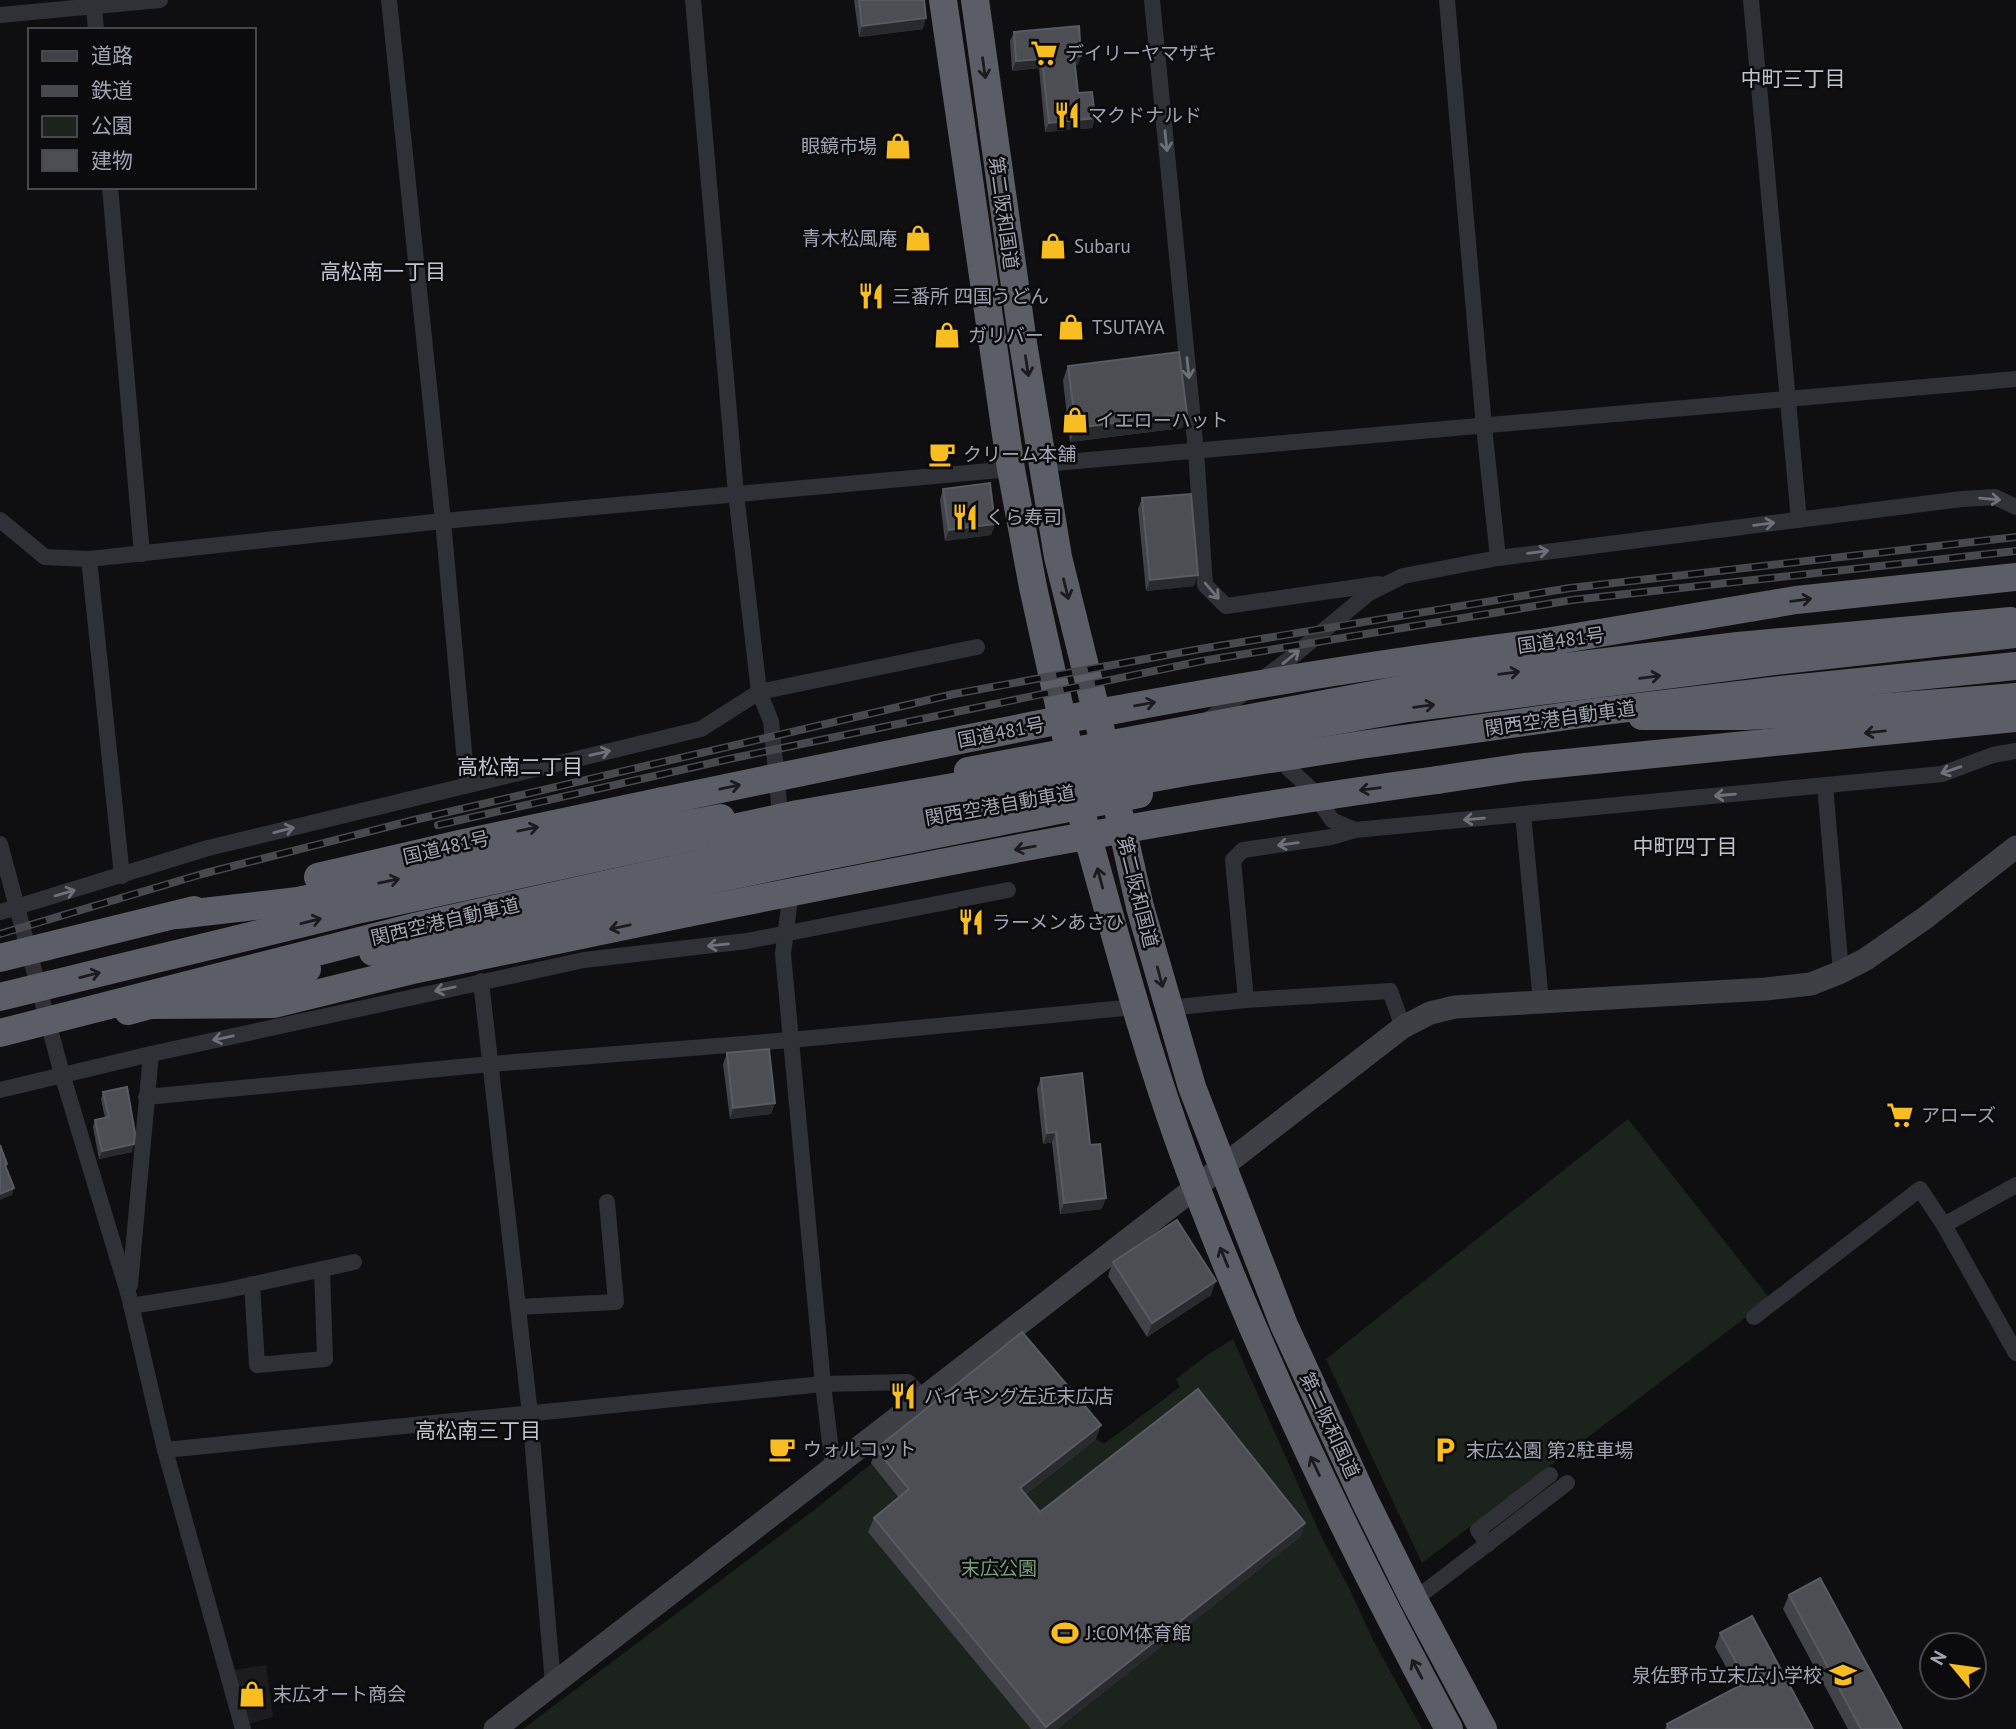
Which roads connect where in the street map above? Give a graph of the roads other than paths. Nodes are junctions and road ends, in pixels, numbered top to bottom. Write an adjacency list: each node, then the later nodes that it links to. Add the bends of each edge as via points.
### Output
1 (160, 0): 10 (street)
2 (389, 0): 24 (street)
3 (693, 0): 20 (street)
4 (943, 0): 19 (highway, 第二阪和国道)
5 (975, 0): 18 (highway, 第二阪和国道, one-way to 18)
6 (1152, 0): 17 (street, one-way to 17)
7 (1447, 0): 16 (street)
8 (1751, 0): 15 (street)
9 (40, 6): 10 (street); 11 (street)
10 (94, 6): 12 (street)
11 (0, 15)
12 (96, 28)
13 (110, 189): 25 (street)
14 (2016, 379): 15 (street)
15 (1788, 399): 16 (street); 23 (street)
16 (1484, 427): 17 (street); 26 (street)
17 (1196, 452): 18 (street); 29 (street, one-way to 29, via 1205,585 1226,606)
18 (1042, 464): 43 (highway, 第二阪和国道, one-way to 43, via 1058,557)
19 (1011, 469): 20 (street); 45 (highway, 第二阪和国道)
20 (736, 493): 24 (street); 37 (street)
21 (2016, 507): 23 (street, one-way to 21, via 1995,497)
22 (0, 520): 27 (street, via 45,557)
23 (1799, 520): 26 (street, one-way to 23)
24 (443, 521): 25 (street); 48 (street)
25 (142, 554): 27 (street)
26 (1498, 558): 29 (street)
27 (89, 559): 58 (street)
28 (2016, 577): 34 (highway, 国道481号, one-way to 28, via 1796,600)
29 (1391, 582): 42 (street, one-way to 29, via 1369,593)
30 (2016, 603): 34 (highway, via 1793,622)
31 (2016, 621): 34 (highway, via 1738,646)
32 (2016, 634): 68 (highway, 関西空港自動車道, one-way to 32, bridge, via 361,909 798,814 1408,708)
33 (977, 647): 37 (street)
34 (1583, 651): 42 (highway, one-way to 34); 62 (highway, 国道481号, one-way to 34, bridge, via 460,844 1142,704 1419,658 1541,643)
35 (2016, 666): 76 (highway, 関西空港自動車道, bridge, via 1728,696 1360,744 820,838 414,927)
36 (2016, 676): 40 (highway)
37 (759, 692): 48 (street, one-way to 37, via 701,729); 52 (street, via 771,721)
38 (2016, 697): 39 (highway)
39 (1851, 710): 40 (highway); 46 (highway)
40 (1614, 716): 47 (highway, via 1400,744)
41 (2016, 718): 46 (highway, one-way to 46)
42 (1198, 728): 43 (highway)
43 (1104, 746): 45 (highway); 50 (highway, 第二阪和国道)
44 (2016, 751): 49 (street, one-way to 49, via 1942,774)
45 (1069, 752): 51 (highway, 第二阪和国道); 52 (highway)
46 (1524, 767): 71 (highway, one-way to 71, bridge, via 1167,821 933,864 417,969 274,1004)
47 (1287, 768): 50 (highway); 54 (street, via 1311,789 1332,820)
48 (467, 784): 58 (street, one-way to 48, via 208,848)
49 (1825, 785): 53 (street, one-way to 53); 66 (street)
50 (1116, 799): 51 (highway); 73 (highway, 第二阪和国道, one-way to 73)
51 (1079, 805): 57 (highway); 72 (highway, 第二阪和国道, one-way to 51)
52 (779, 807): 57 (street); 62 (highway, one-way to 52, via 298,901)
53 (1523, 814): 54 (street, one-way to 54); 70 (street)
54 (1355, 830): 69 (street, one-way to 69, via 1331,838 1243,850 1233,860)
55 (0, 844): 60 (street)
56 (2016, 847): 66 (street, via 1925,918)
57 (785, 864): 63 (street, via 789,906); 71 (highway, via 407,943)
58 (122, 876): 60 (street, one-way to 58)
59 (1008, 890): 63 (street)
60 (17, 907): 61 (street); 64 (street)
61 (0, 912)
62 (177, 915): 64 (highway, 国道481号)
63 (785, 934): 67 (street, one-way to 67, via 584,960); 77 (street)
64 (30, 950): 65 (highway, 国道481号); 75 (street)
65 (0, 958)
66 (1842, 972): 70 (street, via 1811,984 1766,989)
67 (481, 981): 79 (street, one-way to 79); 80 (street)
68 (0, 997)
69 (1246, 1000): 73 (street); 74 (street, via 1390,991)
70 (1541, 1002): 74 (street, via 1455,1007 1430,1013)
71 (150, 1006): 75 (highway)
72 (1135, 1007): 77 (street); 86 (highway, 第二阪和国道)
73 (1168, 1009): 84 (highway, 第二阪和国道)
74 (1404, 1027): 84 (street)
75 (51, 1031): 78 (highway); 81 (street)
76 (0, 1033)
77 (791, 1040): 80 (street); 96 (street)
78 (0, 1045)
79 (150, 1054): 81 (street); 83 (street)
80 (491, 1064): 83 (street); 93 (street)
81 (62, 1074): 82 (street); 92 (street)
82 (0, 1090)
83 (146, 1097): 92 (street)
84 (1223, 1167): 86 (street); 104 (highway, 第二阪和国道, via 1284,1325)
85 (2016, 1185): 88 (street)
86 (1196, 1188): 97 (street); 108 (highway, 第二阪和国道, one-way to 86, via 1274,1379)
87 (607, 1202): 93 (street, via 616,1302)
88 (1944, 1225): 94 (street, via 1920,1189); 95 (street)
89 (354, 1262): 90 (street)
90 (322, 1269): 91 (street); 91 (street, via 325,1359 257,1365)
91 (252, 1284): 92 (street)
92 (130, 1301): 99 (street)
93 (518, 1307): 98 (street)
94 (1755, 1317)
95 (2016, 1353)
96 (823, 1384): 97 (street, via 908,1382); 98 (street); 100 (street)
97 (923, 1398): 100 (street)
98 (530, 1414): 99 (street); 105 (street)
99 (165, 1450): 106 (street)
100 (833, 1468): 105 (street)
101 (1550, 1475): 103 (street, via 1478,1530)
102 (1567, 1483): 103 (street)
103 (1488, 1544): 104 (street)
104 (1414, 1600): 109 (highway, 第二阪和国道)
105 (553, 1684): 107 (street)
106 (243, 1729)
107 (495, 1729)
108 (1449, 1729)
109 (1483, 1729)

